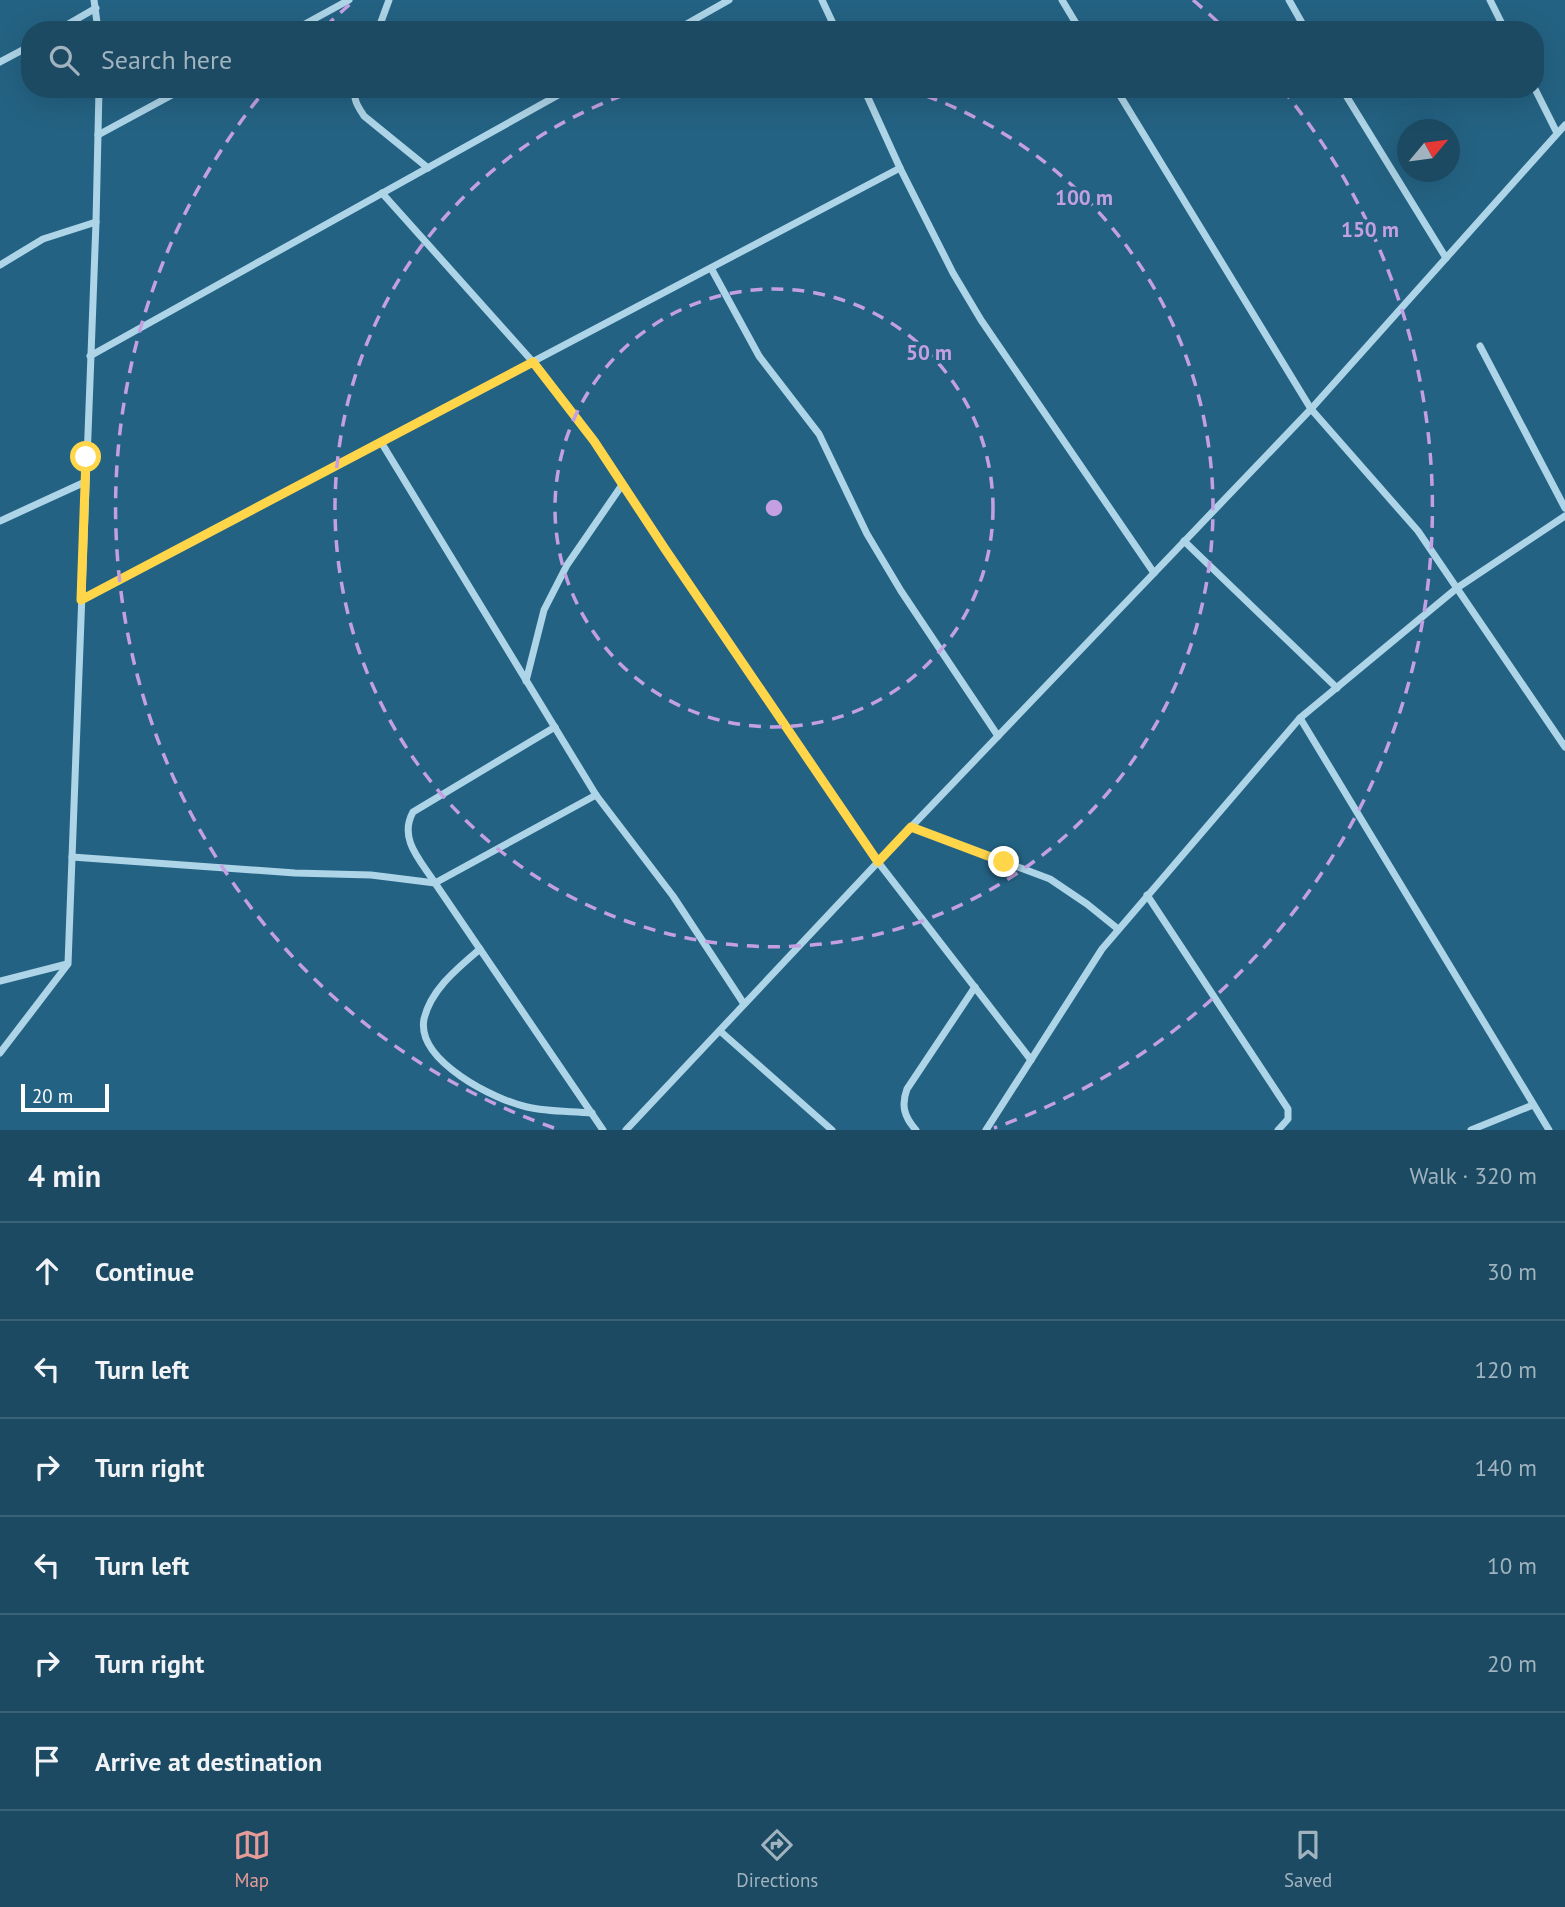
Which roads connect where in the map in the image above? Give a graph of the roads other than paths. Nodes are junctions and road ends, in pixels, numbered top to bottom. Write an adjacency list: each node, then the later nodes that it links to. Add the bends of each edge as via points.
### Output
1 (349, 0): 10 (street)
2 (389, 0): 11 (street)
3 (729, 0): 12 (street)
4 (822, 0): 13 (street)
5 (1062, 0): 14 (street)
6 (1289, 0): 15 (street)
7 (1490, 0): 16 (street)
8 (95, 4): 9 (street)
9 (71, 21)
10 (310, 21)
11 (381, 21)
12 (692, 21)
13 (832, 21)
14 (1075, 21)
15 (1301, 21)
16 (1500, 21)
17 (21, 51): 18 (street)
18 (0, 62)
19 (99, 98): 29 (street)
20 (166, 98): 29 (street)
21 (357, 98): 30 (street, via 364,116)
22 (553, 98): 30 (street)
23 (868, 98): 31 (street)
24 (1121, 98): 40 (street)
25 (1348, 98): 34 (street)
26 (1540, 98): 28 (street)
27 (1565, 125): 28 (street)
28 (1557, 133): 34 (street)
29 (98, 135): 33 (street)
30 (428, 168): 32 (street)
31 (900, 168): 36 (street); 48 (street, via 981,320)
32 (382, 193): 38 (street); 39 (street)
33 (96, 222): 35 (street, via 43,239); 38 (street)
34 (1446, 258): 40 (street)
35 (0, 265)
36 (711, 268): 39 (street); 55 (street, via 759,356 818,433 867,534 901,591)
37 (1480, 346): 44 (street)
38 (90, 356): 42 (street)
39 (533, 362): 41 (street); 43 (street)
40 (1311, 409): 47 (street); 49 (street, via 1418,531)
41 (381, 442): 50 (street); 51 (street)
42 (85, 482): 46 (street); 50 (street)
43 (622, 485): 51 (street, via 567,565 544,610); 60 (street)
44 (1565, 508)
45 (1565, 516): 49 (street)
46 (0, 521)
47 (1184, 541): 48 (street); 52 (street)
48 (1154, 573): 55 (street)
49 (1457, 588): 52 (street); 56 (street)
50 (81, 600): 59 (street)
51 (526, 681): 54 (street)
52 (1337, 688): 53 (street)
53 (1300, 719): 62 (street); 72 (street)
54 (555, 727): 57 (street); 61 (street, via 413,812 406,831)
55 (998, 736): 58 (street)
56 (1565, 747)
57 (596, 795): 61 (street); 68 (street, via 673,896)
58 (911, 827): 60 (street); 63 (street, via 1050,879)
59 (72, 858): 61 (street, via 371,875); 65 (street)
60 (878, 862): 67 (street); 68 (street)
61 (435, 883): 64 (street)
62 (1147, 895): 63 (street); 79 (street, via 1288,1109 1288,1119)
63 (1118, 929): 71 (street)
64 (480, 949): 73 (street); 73 (street, via 447,978 431,1002 424,1022 428,1043 440,1061 463,1078 527,1107)
65 (68, 964): 66 (street); 70 (street)
66 (0, 981)
67 (975, 987): 71 (street); 77 (street, via 907,1089 904,1110)
68 (744, 1004): 69 (street)
69 (720, 1031): 75 (street); 76 (street)
70 (0, 1053)
71 (1031, 1060): 78 (street)
72 (1533, 1105): 80 (street); 81 (street)
73 (592, 1113): 74 (street)
74 (603, 1130)
75 (626, 1130)
76 (832, 1130)
77 (916, 1130)
78 (986, 1130)
79 (1278, 1130)
80 (1471, 1130)
81 (1549, 1130)

